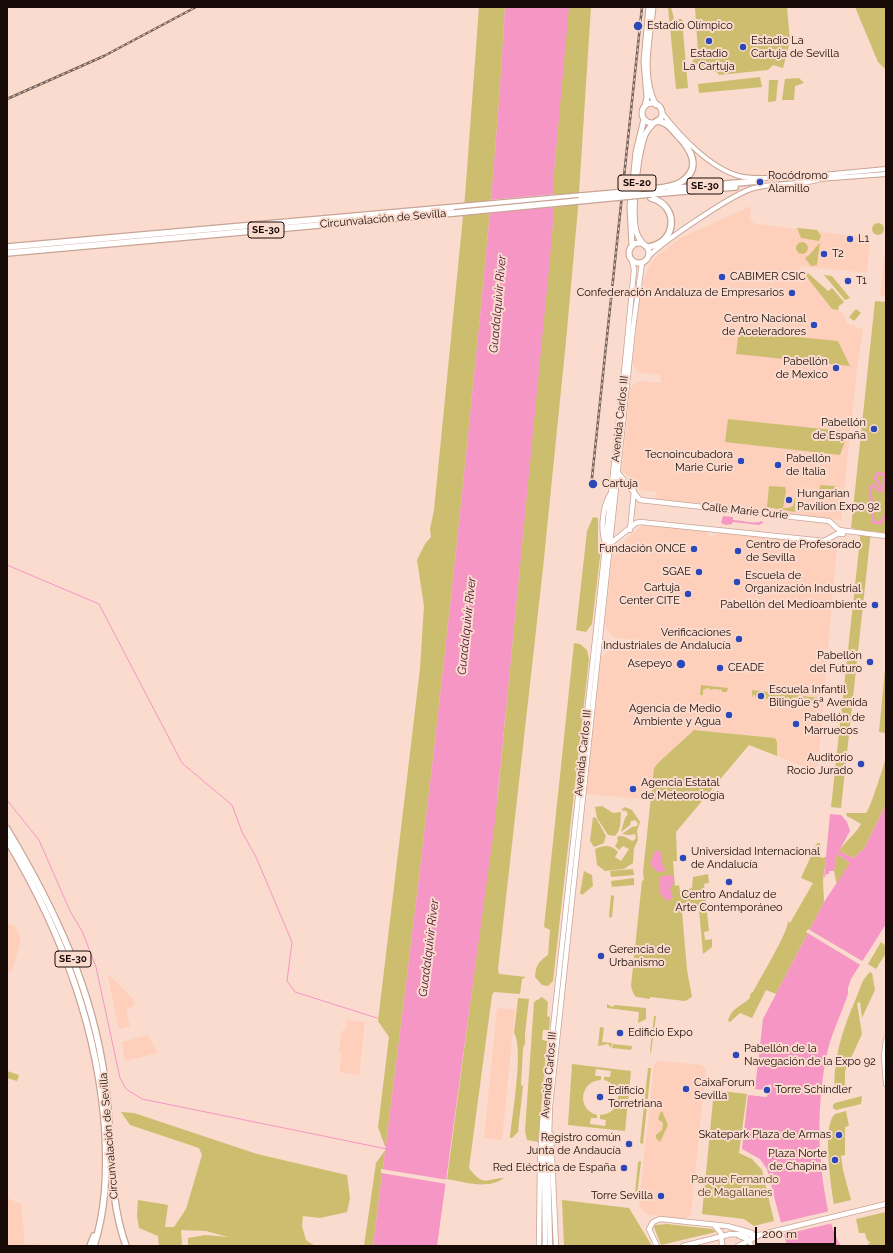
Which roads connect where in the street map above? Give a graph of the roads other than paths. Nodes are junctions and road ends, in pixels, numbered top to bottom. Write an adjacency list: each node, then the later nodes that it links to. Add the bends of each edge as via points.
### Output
1 (648, 7): 4 (highway, SE-20, via 644,61)
2 (653, 7): 3 (highway, via 648,65 651,92)
3 (656, 104): 4 (highway, via 650,103); 5 (highway)
4 (645, 106): 6 (highway, SE-20, via 642,114)
5 (662, 113): 7 (highway, SE-20); 10 (main road, via 714,164)
6 (644, 119): 7 (highway, via 648,123); 14 (highway, SE-20, via 636,152 631,200)
7 (656, 122): 11 (highway, via 667,124 687,145 693,164 688,176 679,183); 15 (highway, SE-20, via 645,136 637,177 635,227 640,240)
8 (886, 169): 10 (main road, via 782,178)
9 (886, 174): 10 (main road)
10 (759, 183): 11 (highway, Circunvalación de Sevilla / SE-30); 18 (main road, via 726,202)
11 (651, 193): 12 (highway, Circunvalación de Sevilla / SE-30, bridge); 12 (highway, Circunvalación de Sevilla / SE-30, bridge, via 638,191); 15 (highway, via 667,207 672,224 666,237 655,246)
12 (454, 210): 13 (highway, Circunvalación de Sevilla / SE-30)
13 (78, 243): 16 (highway, Circunvalación de Sevilla / SE-30); 17 (highway, Circunvalación de Sevilla / SE-30)
14 (632, 246): 15 (highway, via 638,243); 19 (highway, SE-20, via 629,255)
15 (646, 246): 18 (highway, SE-20)
16 (7, 247)
17 (7, 253)
18 (648, 257): 20 (highway)
19 (632, 260): 20 (highway); 22 (main road, Avenida Carlos III, via 634,270)
20 (642, 263): 21 (main road, Avenida Carlos III)
21 (619, 473): 22 (main road); 23 (main road); 28 (main road, Avenida Carlos III)
22 (614, 476): 27 (main road, Avenida Carlos III, via 612,492 606,501 602,534)
23 (634, 491): 24 (main road); 25 (main road, Calle Marie Curie, via 640,500 829,521 837,530)
24 (630, 530): 25 (main road, Calle Marie Curie, via 640,522 824,541 837,534); 28 (main road)
25 (848, 533): 26 (main road)
26 (886, 537)
27 (606, 543): 28 (main road); 33 (main road, Avenida Carlos III)
28 (612, 543): 35 (main road, Avenida Carlos III)
29 (7, 829): 34 (highway, Circunvalación de Sevilla / SE-30, via 44,894 76,968 96,1030)
30 (7, 840): 34 (highway, Circunvalación de Sevilla / SE-30, via 50,919 71,970 90,1033)
31 (886, 1040): 32 (main road)
32 (886, 1084)
33 (546, 1094): 48 (main road, via 540,1148); 49 (main road, Avenida Carlos III)
34 (105, 1100): 36 (highway, Circunvalación de Sevilla / SE-30)
35 (550, 1106): 50 (main road, Avenida Carlos III); 51 (main road)
36 (107, 1115): 37 (highway, Circunvalación de Sevilla / SE-30); 38 (highway, Circunvalación de Sevilla / SE-30)
37 (112, 1174): 47 (highway, Circunvalación de Sevilla / SE-30, via 115,1200); 47 (highway, via 111,1193 114,1211)
38 (105, 1189): 45 (highway); 46 (highway, Circunvalación de Sevilla / SE-30, via 101,1223)
39 (885, 1204): 42 (main road)
40 (714, 1225): 42 (main road); 43 (main road); 52 (main road, via 660,1219 651,1224 649,1232)
41 (731, 1234): 42 (main road); 43 (main road); 44 (main road)
42 (759, 1234): 44 (main road)
43 (722, 1236): 53 (main road); 54 (main road)
44 (750, 1240): 55 (main road); 56 (main road)
45 (90, 1246)
46 (94, 1246)
47 (126, 1246)
48 (539, 1246)
49 (545, 1246)
50 (550, 1246)
51 (556, 1246)
52 (657, 1246)
53 (683, 1246)
54 (722, 1246)
55 (738, 1246)
56 (751, 1246)

